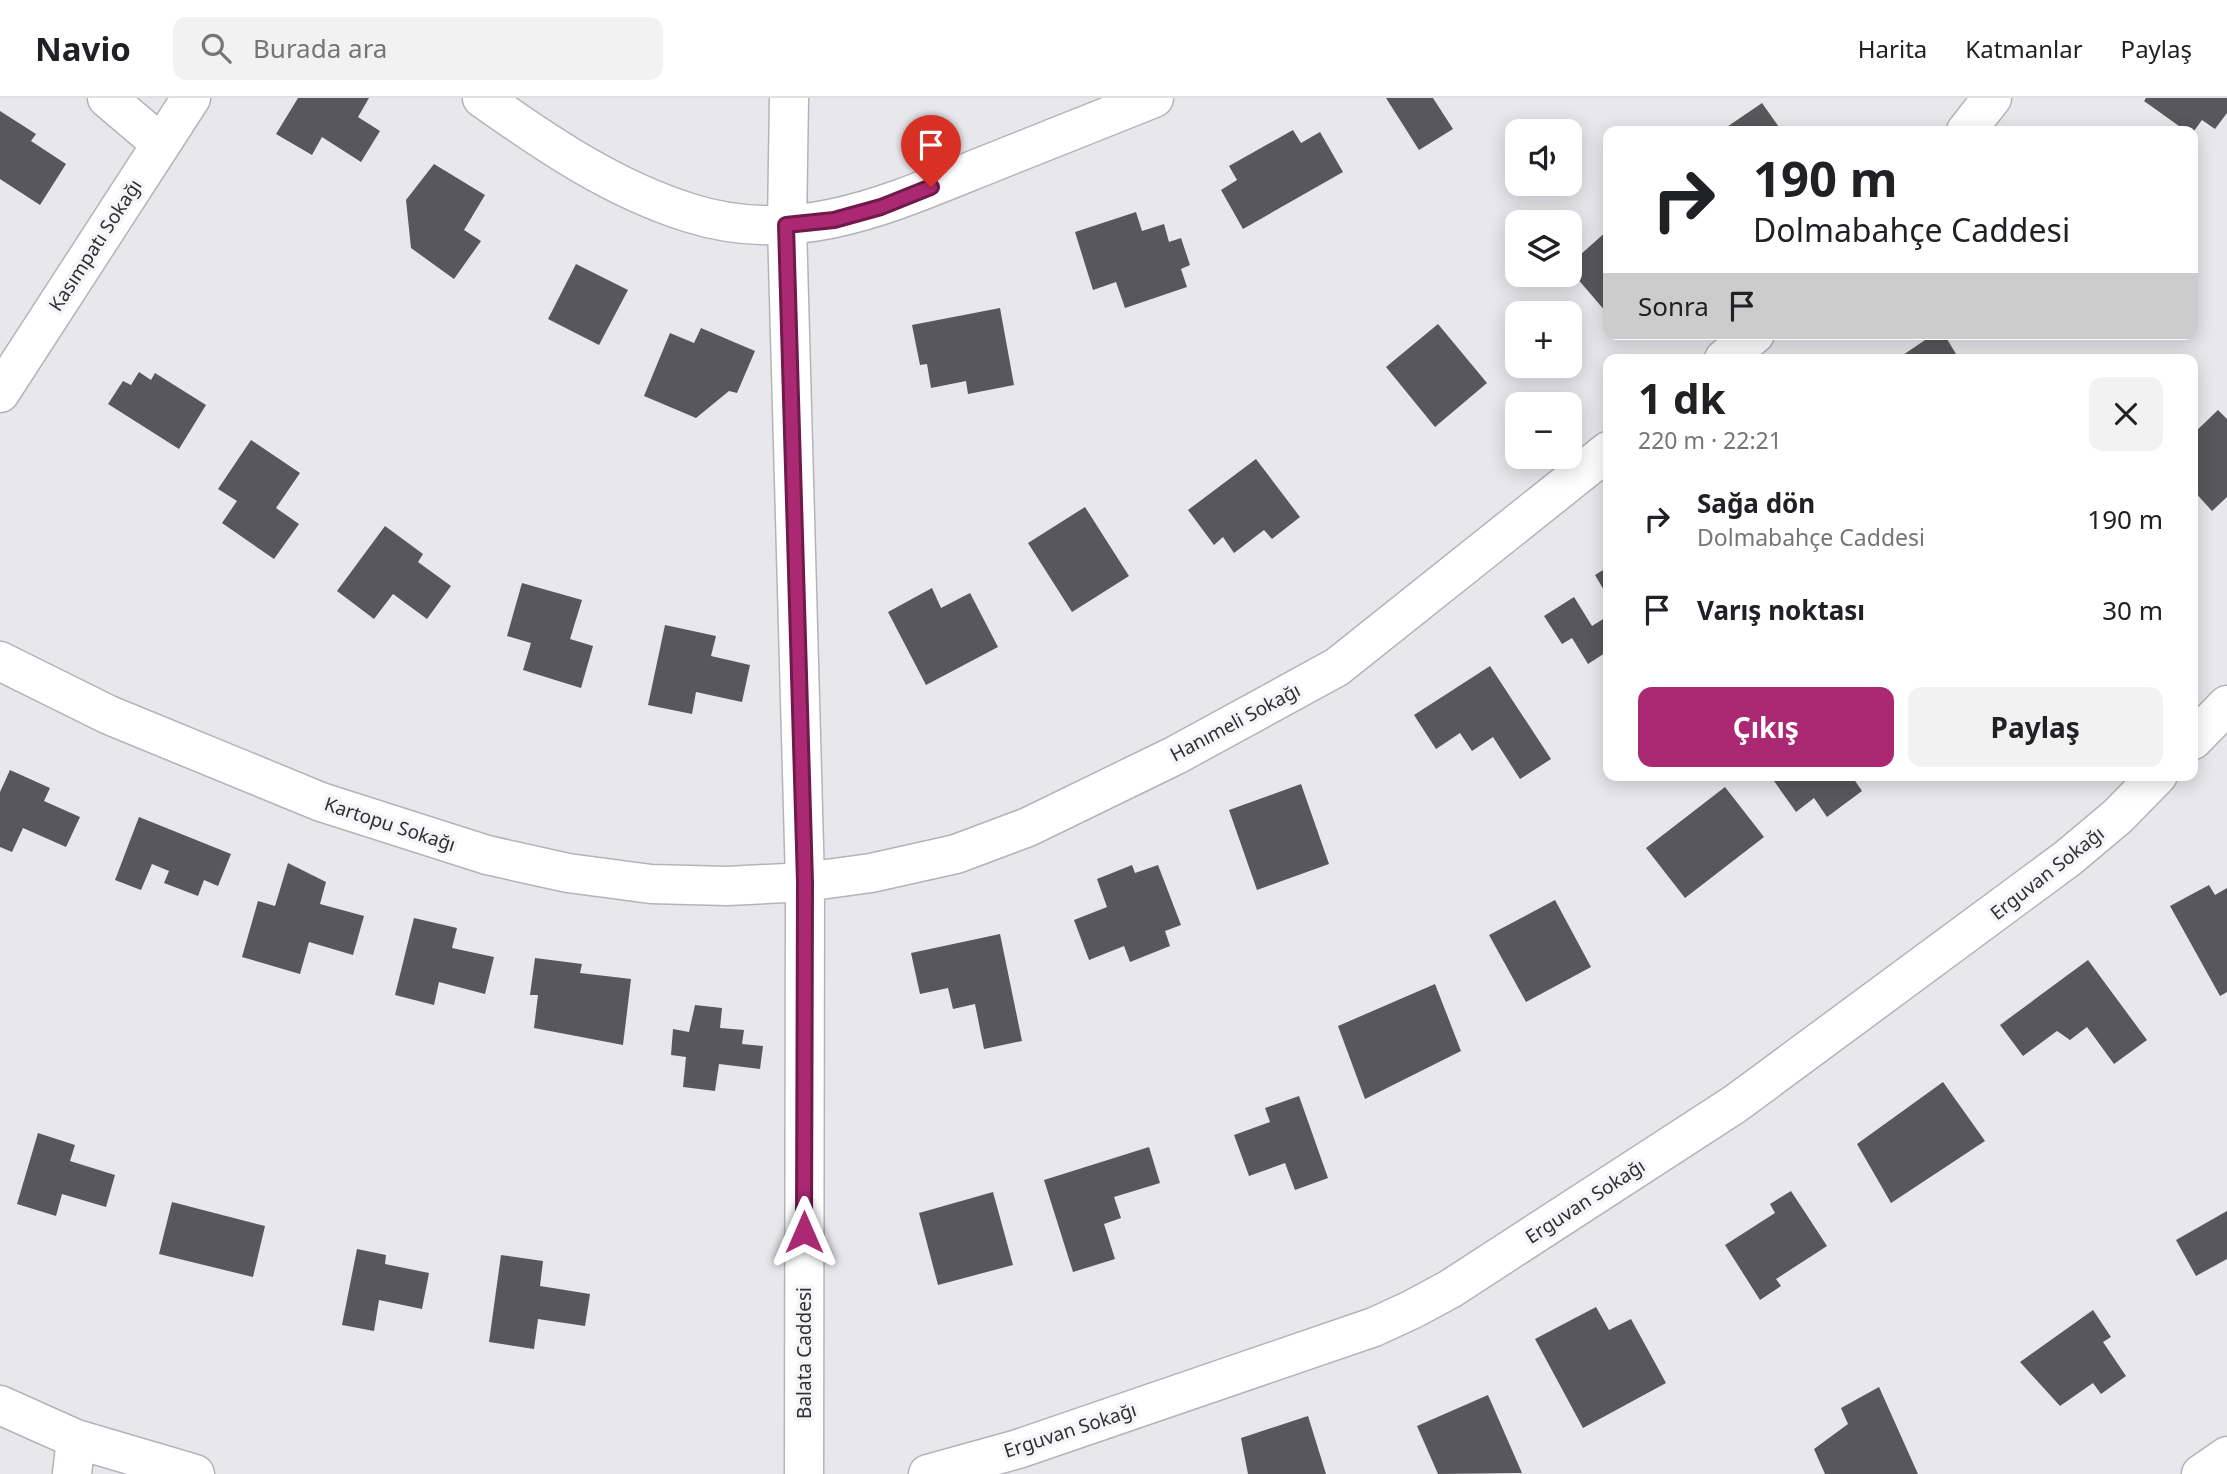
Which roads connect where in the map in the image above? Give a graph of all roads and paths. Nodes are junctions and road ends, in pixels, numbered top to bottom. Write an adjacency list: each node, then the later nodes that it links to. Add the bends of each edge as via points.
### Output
1 (107, 98): 8 (street)
2 (191, 98): 8 (street, Kasımpatı Sokağı)
3 (482, 98): 9 (street, via 600,176 655,200 692,214)
4 (789, 98): 9 (street, Balata Caddesi)
5 (1154, 98): 9 (street, via 881,207 834,220)
6 (1992, 98): 7 (street)
7 (1970, 126)
8 (160, 143): 12 (street, Kasımpatı Sokağı)
9 (786, 225): 18 (street, Balata Caddesi)
10 (1748, 340): 11 (street)
11 (1730, 354)
12 (0, 393)
13 (1603, 455): 18 (street, Hanımeli Sokağı, via 1337,667 1176,755 1028,827 956,854)
14 (0, 661): 18 (street, Kartopu Sokağı, via 109,715 321,802 488,855 568,873 650,884)
15 (2227, 705): 16 (street)
16 (2198, 735)
17 (2152, 781): 24 (street, Erguvan Sokağı, via 2057,866 1735,1104 1450,1289 1374,1327 1018,1449)
18 (805, 882): 23 (street, Balata Caddesi)
19 (0, 1405): 20 (street)
20 (74, 1456): 22 (street)
21 (2227, 1456): 25 (street)
22 (195, 1474)
23 (804, 1474)
24 (928, 1474)
25 (2201, 1474)

